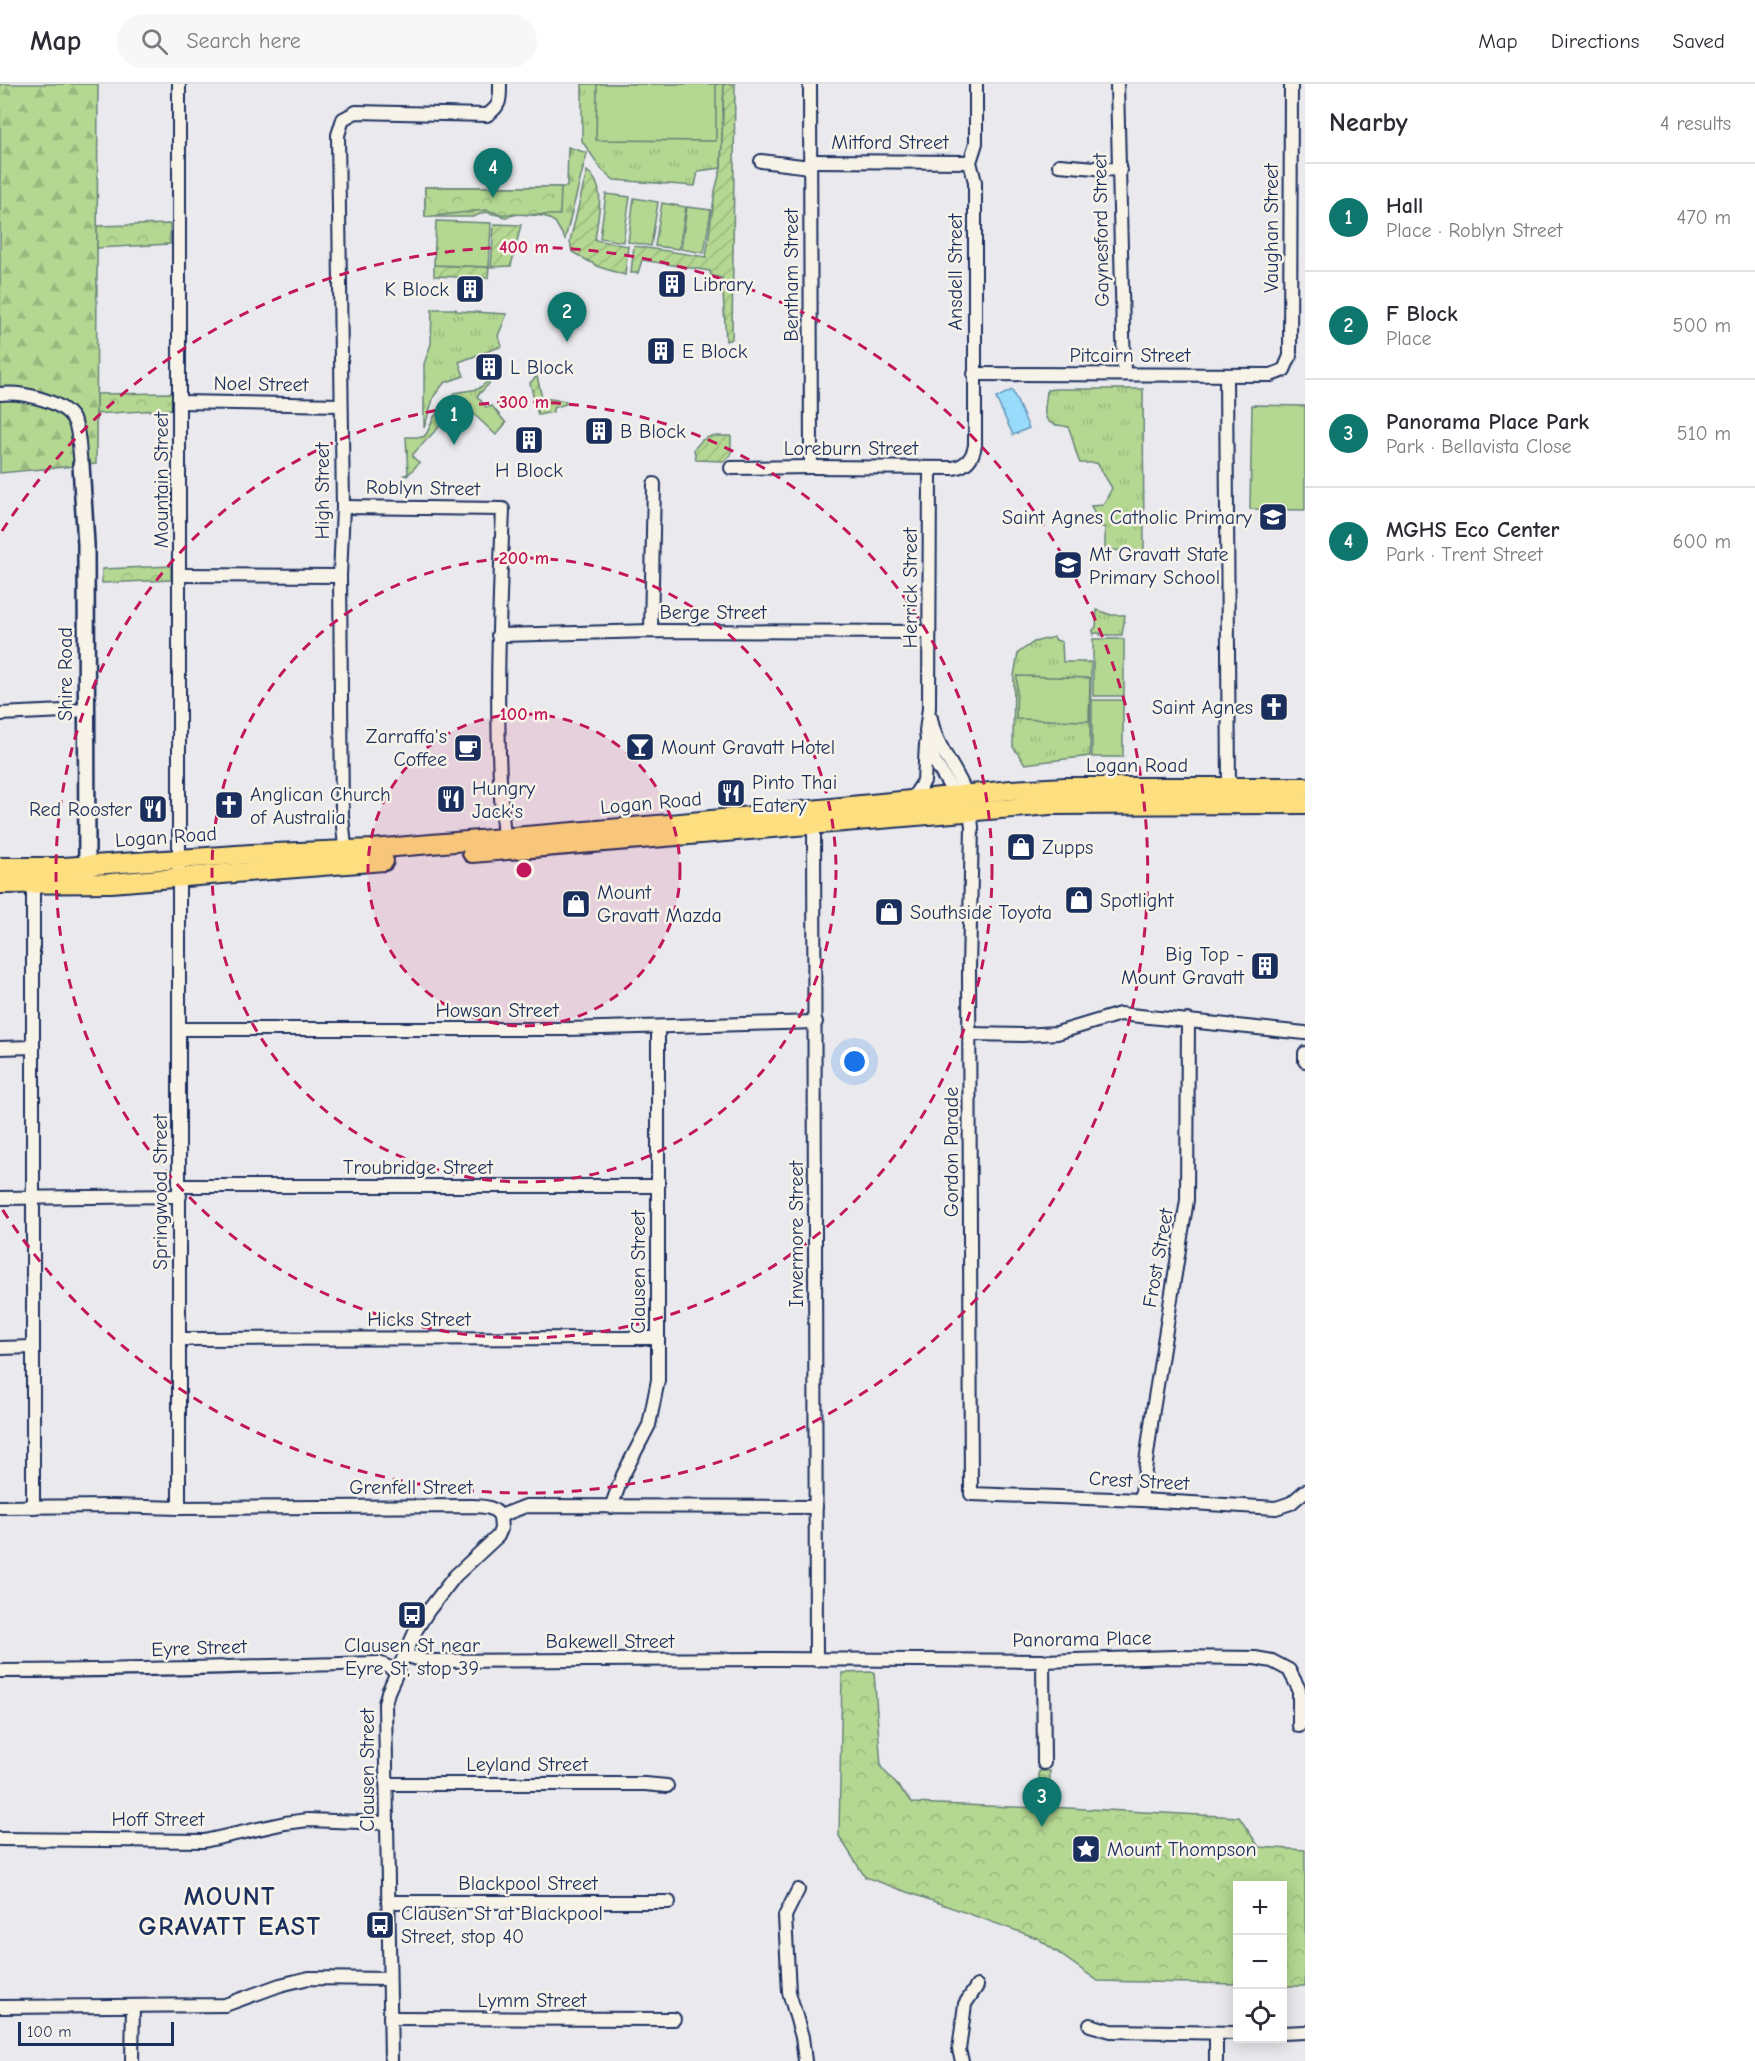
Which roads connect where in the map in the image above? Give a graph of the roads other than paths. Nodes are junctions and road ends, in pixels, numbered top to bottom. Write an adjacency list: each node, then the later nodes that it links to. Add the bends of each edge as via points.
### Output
1 (179, 84): 17 (street, Mountain Street)
2 (500, 84): 18 (street, High Street, via 496,110 487,115 356,112 343,119 338,135)
3 (810, 84): 9 (street, Bentham Street)
4 (976, 84): 8 (street, Ansdell Street, via 976,142)
5 (1117, 84): 11 (street, Gaynesford Street)
6 (1291, 84): 12 (street, Vaughan Street, via 1290,356)
7 (761, 161): 9 (street, Mitford Street)
8 (970, 162): 9 (street, Mitford Street); 13 (street, Ansdell Street, via 975,182)
9 (810, 164): 21 (street, Bentham Street)
10 (1059, 165): 11 (street)
11 (1120, 170): 14 (street, Gaynesford Street)
12 (1284, 370): 15 (street, Pitcairn Street, via 1271,375)
13 (975, 374): 14 (street, Pitcairn Street); 19 (street, Ansdell Street, via 975,445)
14 (1124, 374): 15 (street, Pitcairn Street)
15 (1226, 375): 35 (street)
16 (0, 394): 20 (street, via 16,393 52,402 68,414 75,422)
17 (180, 402): 18 (street, Noel Street); 26 (street, Mountain Street)
18 (341, 405): 25 (street, High Street)
19 (969, 461): 23 (street, Loreburn Street, via 956,468)
20 (81, 465): 32 (street, Shire Road, via 86,544)
21 (811, 467): 22 (street, Loreburn Street); 23 (street, Loreburn Street)
22 (731, 468)
23 (930, 468): 29 (street, Herrick Street)
24 (654, 484): 28 (street)
25 (343, 507): 27 (street, High Street); 30 (street, Roblyn Street, via 503,508)
26 (181, 575): 27 (street); 45 (street, Mountain Street)
27 (340, 576): 42 (street, High Street, via 342,816)
28 (651, 632): 29 (street, Berge Street); 30 (street, Berge Street)
29 (929, 632): 31 (street, Herrick Street)
30 (498, 635): 41 (street, via 498,739)
31 (929, 708): 34 (street, Herrick Street); 38 (street, Herrick Street, via 938,740 958,773)
32 (86, 710): 33 (street); 43 (street, Shire Road)
33 (0, 714)
34 (926, 731): 37 (street, via 924,781); 38 (street, Herrick Street, via 930,752)
35 (1229, 787): 36 (main road, Logan Road); 38 (main road, Logan Road, via 1066,787)
36 (1305, 787)
37 (912, 799): 38 (main road, Logan Road); 40 (main road, Logan Road)
38 (964, 800): 39 (main road, Logan Road, via 1059,805); 40 (main road, Logan Road); 53 (street, Gordon Parade, via 972,827)
39 (1305, 804)
40 (814, 817): 41 (main road, Logan Road, via 681,823); 42 (main road, Logan Road); 50 (street, Invermore Street)
41 (504, 838): 42 (main road, Logan Road)
42 (346, 858): 45 (main road, Logan Road)
43 (87, 865): 45 (main road, Logan Road); 46 (main road, Logan Road); 48 (street, Shire Road)
44 (0, 867): 46 (main road, Logan Road)
45 (181, 868): 48 (main road, Logan Road); 52 (street, Springwood Street)
46 (33, 876): 47 (main road, Logan Road); 48 (main road, Logan Road); 55 (street)
47 (0, 884)
48 (87, 884)
49 (1188, 1020): 53 (street, via 1120,1014 1057,1033); 54 (street); 69 (street, Frost Street, via 1187,1200)
50 (816, 1022): 51 (street, Howsan Street); 73 (street, Invermore Street)
51 (658, 1027): 52 (street, Howsan Street); 59 (street, Clausen Street)
52 (179, 1029): 60 (street, Springwood Street)
53 (970, 1034): 68 (street, Gordon Parade)
54 (1305, 1034)
55 (33, 1047): 56 (street); 61 (street)
56 (0, 1048)
57 (1305, 1053): 58 (street)
58 (1305, 1061)
59 (657, 1186): 60 (street, Troubridge Street); 63 (street, Clausen Street)
60 (180, 1191): 61 (street, Troubridge Street); 64 (street, Springwood Street)
61 (34, 1196): 62 (street, Troubridge Street); 65 (street)
62 (0, 1198)
63 (658, 1338): 64 (street, Hicks Street); 72 (street, Clausen Street, via 658,1380 649,1425)
64 (180, 1339): 74 (street, Springwood Street)
65 (33, 1347): 66 (street); 71 (street)
66 (0, 1348)
67 (1304, 1493): 69 (street, Crest Street, via 1276,1508)
68 (971, 1494): 69 (street, Crest Street)
69 (1141, 1500)
70 (0, 1507): 71 (street, Grenfell Street)
71 (33, 1507): 74 (street, Grenfell Street)
72 (611, 1507): 73 (street); 75 (street, via 526,1506)
73 (816, 1507): 77 (street, Invermore Street)
74 (179, 1508): 75 (street, Grenfell Street, via 472,1506 490,1507)
75 (500, 1516): 76 (street, Clausen Street, via 498,1536 442,1593 416,1630)
76 (405, 1655): 77 (street, Bakewell Street, via 424,1661); 80 (street, Clausen Street)
77 (816, 1660): 78 (street, Panorama Place)
78 (1043, 1661): 81 (street, Panorama Place, via 1179,1657 1272,1661 1289,1670 1299,1689); 82 (street)
79 (0, 1671): 80 (street, Eyre Street, via 380,1663)
80 (398, 1671): 83 (street, Clausen Street, via 385,1704)
81 (1299, 1726)
82 (1044, 1763)
83 (387, 1784): 84 (street, Leyland Street); 85 (street, Clausen Street)
84 (667, 1786)
85 (386, 1823): 86 (street, Hoff Street, via 308,1820 204,1841); 88 (street, Clausen Street)
86 (0, 1839)
87 (798, 1890): 103 (street, via 785,1916 789,1992)
88 (388, 1902): 89 (street, Blackpool Street); 90 (street, Clausen Street)
89 (669, 1902)
90 (389, 1979): 93 (street, via 309,1978 225,2006); 94 (street, Clausen Street)
91 (976, 1986): 104 (street, via 965,2004 959,2050)
92 (0, 2007): 93 (street)
93 (133, 2007): 101 (street)
94 (390, 2018): 95 (street, Lymm Street); 102 (street, Clausen Street)
95 (674, 2019)
96 (1090, 2025): 99 (street, via 1111,2031)
97 (1287, 2032): 98 (street)
98 (1305, 2032)
99 (1216, 2033): 100 (street); 105 (street)
100 (1233, 2033)
101 (132, 2061)
102 (391, 2061)
103 (805, 2061)
104 (962, 2061)
105 (1216, 2061)

